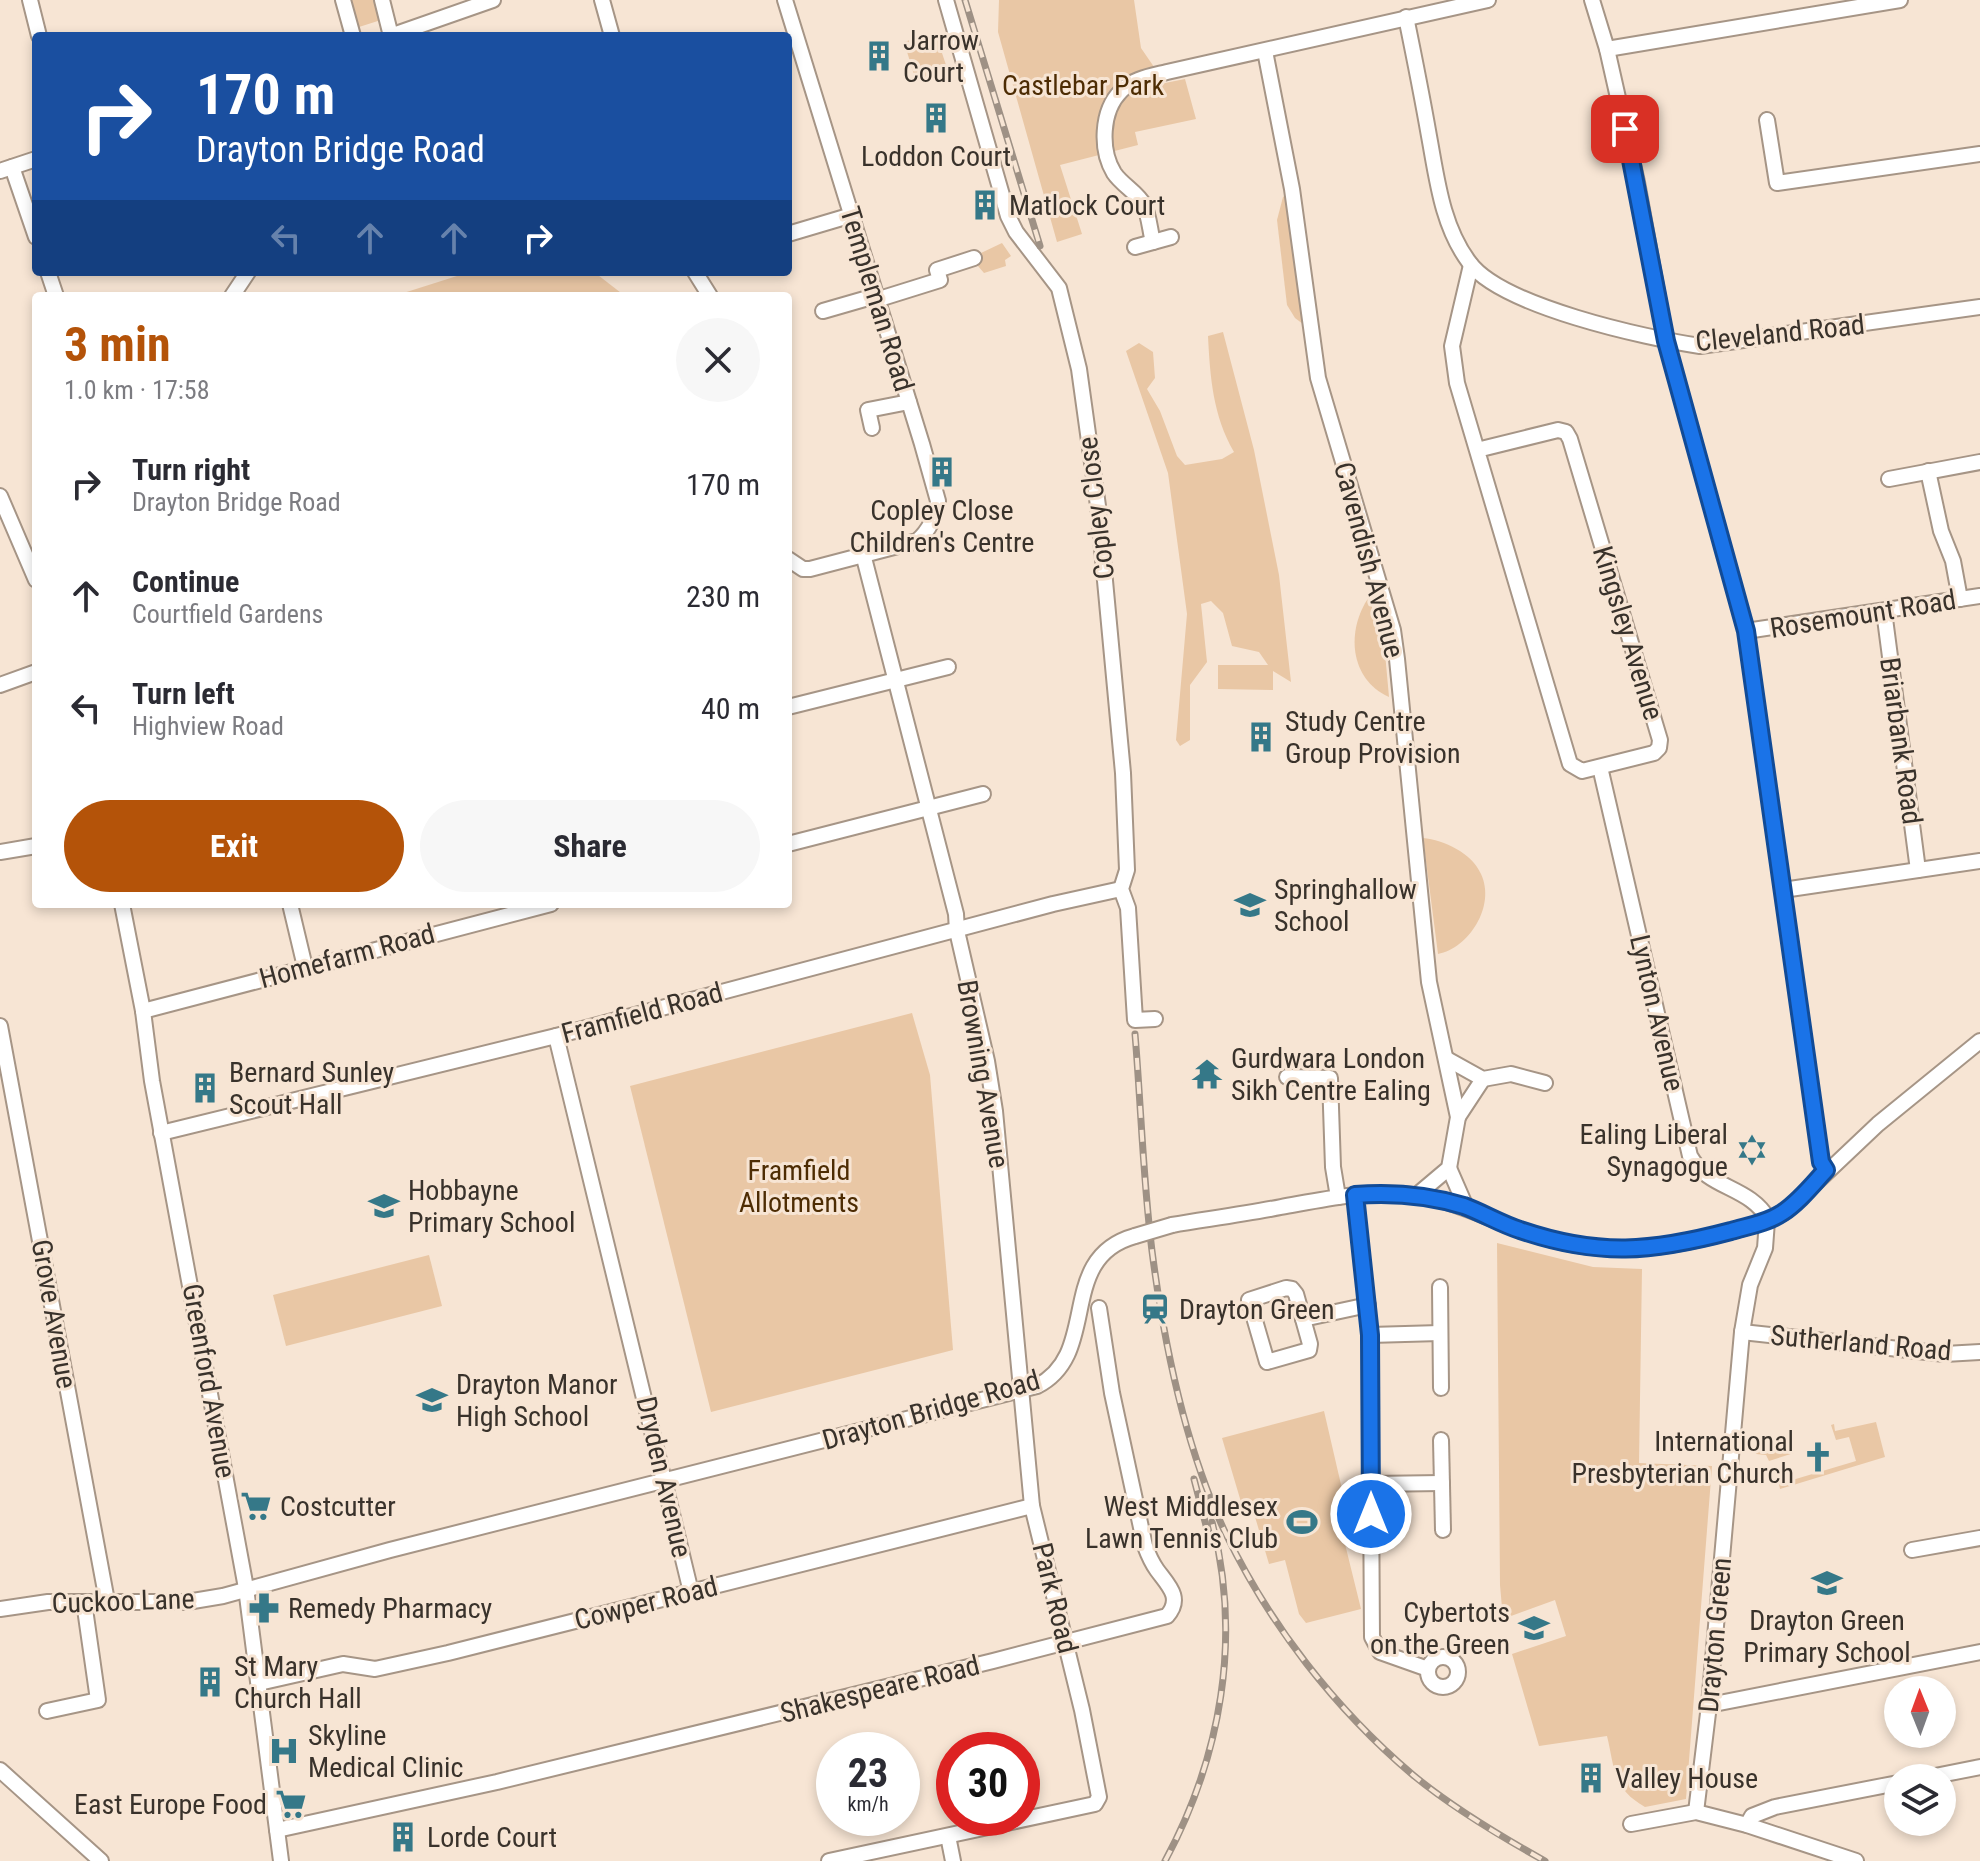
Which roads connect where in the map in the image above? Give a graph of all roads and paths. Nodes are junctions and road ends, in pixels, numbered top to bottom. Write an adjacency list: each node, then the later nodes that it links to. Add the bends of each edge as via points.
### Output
1 (30, 0): 12 (street)
2 (343, 0): 13 (street)
3 (382, 0): 14 (street)
4 (602, 0): 16 (street)
5 (785, 0): 23 (street, Templeman Road)
6 (946, 0): 62 (street, Copley Close, via 1008,216 1059,288 1079,369 1098,506 1123,773 1127,870)
7 (1488, 0): 11 (street)
8 (1592, 0): 17 (street)
9 (1900, 0): 17 (street)
10 (487, 1): 15 (street)
11 (1406, 17): 18 (street); 30 (street, Cleveland Road, via 1438,186 1450,231)
12 (38, 32)
13 (352, 32)
14 (390, 32)
15 (402, 32)
16 (611, 32)
17 (1607, 49): 34 (street)
18 (1265, 51): 27 (street, via 1137,80 1109,108 1107,155 1121,182 1144,204); 74 (street, Cavendish Avenue, via 1292,189 1318,378 1393,630 1429,982)
19 (1767, 120): 20 (street, via 1777,183)
20 (1980, 154)
21 (32, 160): 22 (street)
22 (6, 169): 24 (street)
23 (852, 215): 25 (street); 31 (street, Templeman Road)
24 (32, 228)
25 (792, 233)
26 (1171, 237): 27 (street)
27 (1153, 242): 28 (street)
28 (1135, 247)
29 (974, 258): 31 (street, via 937,270 940,280)
30 (1471, 265): 34 (street, Cleveland Road, via 1506,291 1560,313); 37 (street, via 1452,346)
31 (876, 298): 33 (street); 35 (street, Templeman Road)
32 (1980, 307): 34 (street, Cleveland Road, via 1700,346)
33 (823, 311)
34 (1666, 341): 48 (street)
35 (909, 402): 36 (street, via 868,410); 42 (street, Templeman Road, via 938,509 917,541)
36 (872, 428)
37 (1477, 450): 54 (street, via 1570,764 1582,771); 54 (street, Kingsley Avenue, via 1558,430 1570,439 1660,740 1654,753)
38 (1980, 462): 39 (street)
39 (1928, 471): 40 (street); 46 (street)
40 (1889, 479)
41 (2, 506): 44 (street)
42 (863, 554): 43 (street, Templeman Road, via 810,569); 51 (street, Browning Avenue)
43 (792, 562)
44 (32, 571)
45 (1980, 596): 46 (street, Rosemount Road)
46 (1960, 599): 47 (street, Rosemount Road)
47 (1884, 611): 48 (street, Rosemount Road); 61 (street, Briarbank Road)
48 (1746, 631): 63 (street)
49 (948, 667): 51 (street)
50 (32, 673): 52 (street)
51 (896, 680): 53 (street); 56 (street, Browning Avenue)
52 (0, 685)
53 (792, 706)
54 (1600, 767): 86 (street, Lynton Avenue, via 1690,1156 1703,1173 1760,1205)
55 (983, 794): 56 (street)
56 (929, 808): 57 (street); 67 (street, Browning Avenue)
57 (792, 843)
58 (32, 847): 59 (street)
59 (0, 852)
60 (1980, 861): 61 (street)
61 (1918, 870): 63 (street)
62 (1121, 889): 67 (street, Framfield Road); 70 (street, Copley Close, via 1128,908 1135,1020)
63 (1783, 890): 81 (street)
64 (123, 908): 69 (street, Greenford Avenue)
65 (291, 908): 68 (street)
66 (535, 908): 68 (street, Homefarm Road)
67 (957, 931): 72 (street, Framfield Road); 96 (street, Browning Avenue, via 995,1111)
68 (305, 967): 69 (street, Homefarm Road)
69 (143, 1011): 79 (street, Greenford Avenue)
70 (1155, 1019)
71 (0, 1026): 107 (street, Grove Avenue)
72 (556, 1036): 79 (street, Framfield Road); 98 (street, Dryden Avenue)
73 (1980, 1041): 81 (street)
74 (1447, 1059): 76 (street); 78 (street, Cavendish Avenue)
75 (1287, 1077): 84 (street, via 1330,1078)
76 (1483, 1079): 77 (street, via 1511,1074); 78 (street)
77 (1545, 1083)
78 (1458, 1117): 80 (street, Cavendish Avenue)
79 (161, 1133): 105 (street, Greenford Avenue)
80 (1449, 1168): 83 (street); 85 (street)
81 (1826, 1170): 86 (street, via 1785,1212)
82 (1355, 1195): 83 (street, Drayton Bridge Road); 84 (street, Drayton Bridge Road); 88 (street)
83 (1417, 1195): 85 (street, Drayton Bridge Road)
84 (1338, 1197): 96 (street, Drayton Bridge Road, bridge, via 1172,1225 1111,1247 1088,1276 1064,1364 1043,1382)
85 (1466, 1207): 86 (street, Drayton Bridge Road, via 1521,1231 1627,1251)
86 (1768, 1221): 91 (street, Drayton Green)
87 (1440, 1287): 92 (street)
88 (1368, 1305): 90 (street); 93 (street)
89 (1099, 1308): 110 (street, Shakespeare Road, via 1145,1546 1175,1601 1162,1618)
90 (1303, 1319): 90 (street, via 1309,1350 1267,1362 1249,1300 1292,1289)
91 (1742, 1332): 94 (street, Sutherland Road, via 1945,1354); 114 (street, Drayton Green)
92 (1440, 1333): 93 (street); 95 (street)
93 (1370, 1335): 100 (street)
94 (1980, 1352)
95 (1441, 1388)
96 (1020, 1391): 98 (street, Drayton Bridge Road); 101 (street, Park Road)
97 (1441, 1440): 99 (street)
98 (665, 1481): 105 (street, Drayton Bridge Road); 106 (street, Dryden Avenue)
99 (1442, 1483): 100 (street); 102 (street)
100 (1371, 1484): 112 (street, via 1374,1645)
101 (1032, 1506): 106 (street, Cowper Road); 110 (street, Park Road)
102 (1443, 1530)
103 (1980, 1538): 104 (street)
104 (1912, 1550)
105 (246, 1588): 107 (street, Cuckoo Lane, via 187,1602); 113 (street, Greenford Avenue)
106 (691, 1592): 113 (street, Cowper Road, via 390,1666 343,1664)
107 (107, 1601): 108 (street, Cuckoo Lane)
108 (84, 1602): 109 (street, Cuckoo Lane); 115 (street, via 98,1700)
109 (0, 1609)
110 (1066, 1643): 121 (street, Park Road, via 1099,1797 1095,1804); 124 (street, Shakespeare Road, via 497,1782)
111 (1980, 1652): 114 (street)
112 (1428, 1669)
113 (259, 1683): 124 (street, Greenford Avenue)
114 (1709, 1705): 120 (street, Drayton Green)
115 (47, 1711)
116 (1980, 1767): 118 (street)
117 (0, 1770): 126 (street)
118 (1956, 1772)
119 (1884, 1786): 123 (street, via 1775,1807 1752,1816)
120 (1696, 1812): 122 (street); 123 (street)
121 (1040, 1816)
122 (1631, 1824)
123 (1747, 1825): 132 (street)
124 (277, 1830): 129 (street, Greenford Avenue)
125 (948, 1836): 130 (street); 131 (street)
126 (88, 1849): 127 (street); 128 (street)
127 (76, 1861)
128 (101, 1861)
129 (281, 1861)
130 (829, 1861)
131 (953, 1861)
132 (1856, 1861)

